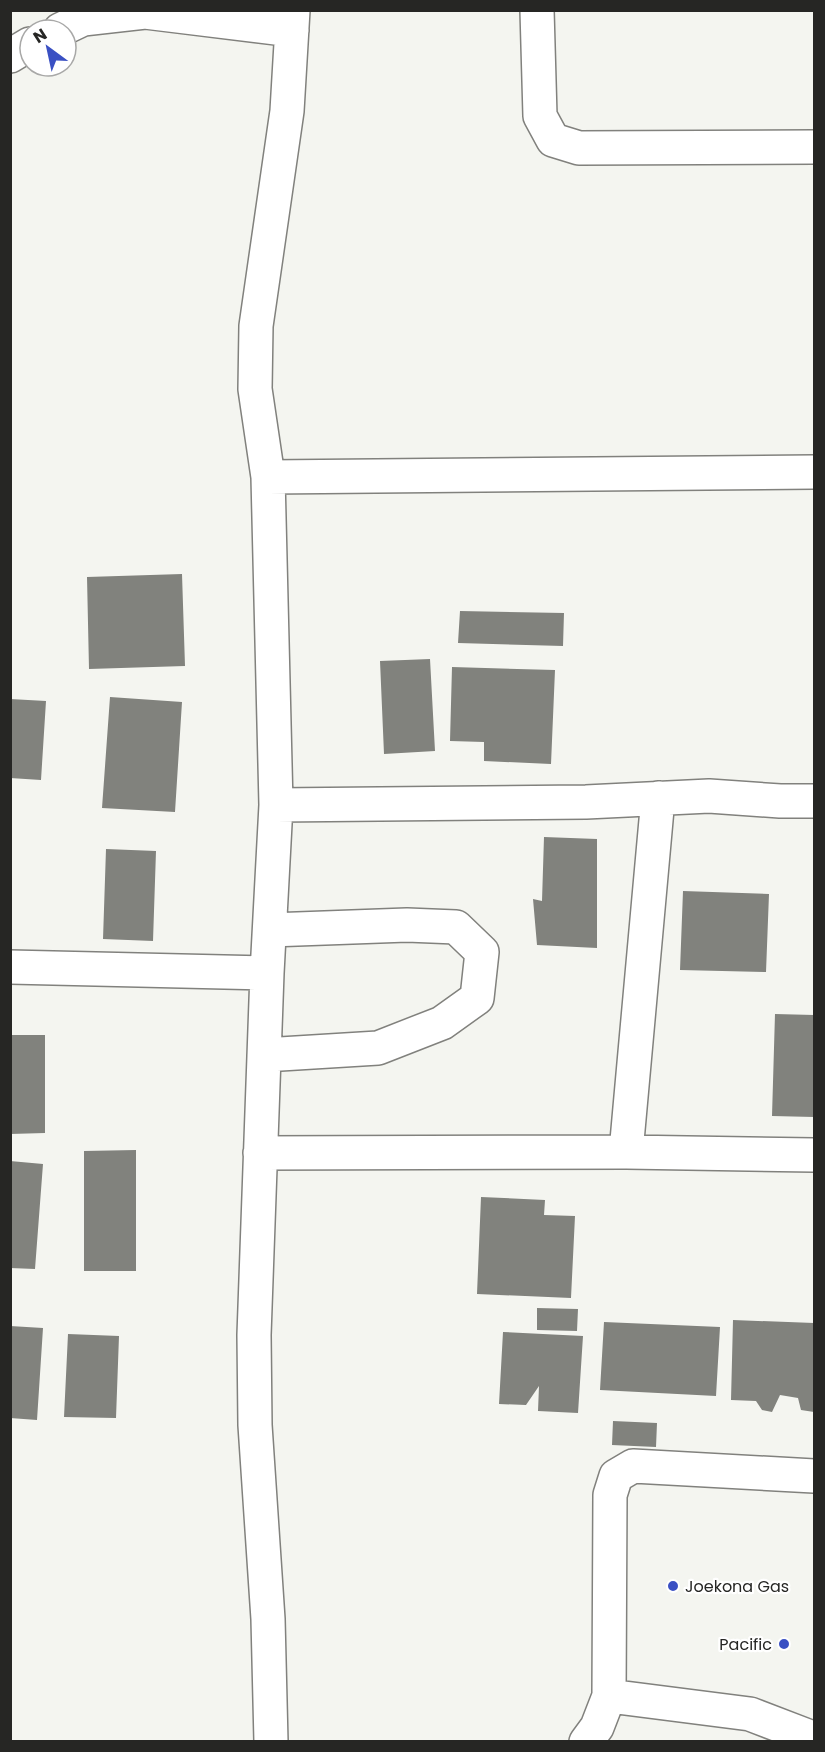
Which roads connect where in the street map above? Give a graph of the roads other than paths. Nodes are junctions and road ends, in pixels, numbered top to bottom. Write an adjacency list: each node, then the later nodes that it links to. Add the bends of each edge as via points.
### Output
1 (537, 10): 4 (street, via 540,116 553,140 579,148)
2 (292, 20): 3 (street, via 145,12); 6 (street, via 287,111 256,326 255,389)
3 (78, 22)
4 (814, 147)
5 (814, 472): 6 (street)
6 (268, 477): 9 (street)
7 (658, 798): 8 (street); 9 (street); 14 (street)
8 (814, 801)
9 (276, 805): 10 (street)
10 (270, 930): 12 (street); 13 (street, via 456,927 482,952 477,998 442,1023 378,1048)
11 (10, 967): 12 (street)
12 (267, 973): 13 (street)
13 (264, 1055): 15 (street)
14 (626, 1152): 15 (street); 16 (street)
15 (260, 1153): 19 (street, via 255,1425 268,1619)
16 (814, 1155)
17 (814, 1476): 18 (street, via 633,1466 616,1476 610,1495)
18 (609, 1696): 20 (street, via 597,1727); 21 (street, via 750,1714 810,1737)
19 (271, 1742)
20 (586, 1742)
21 (813, 1742)

